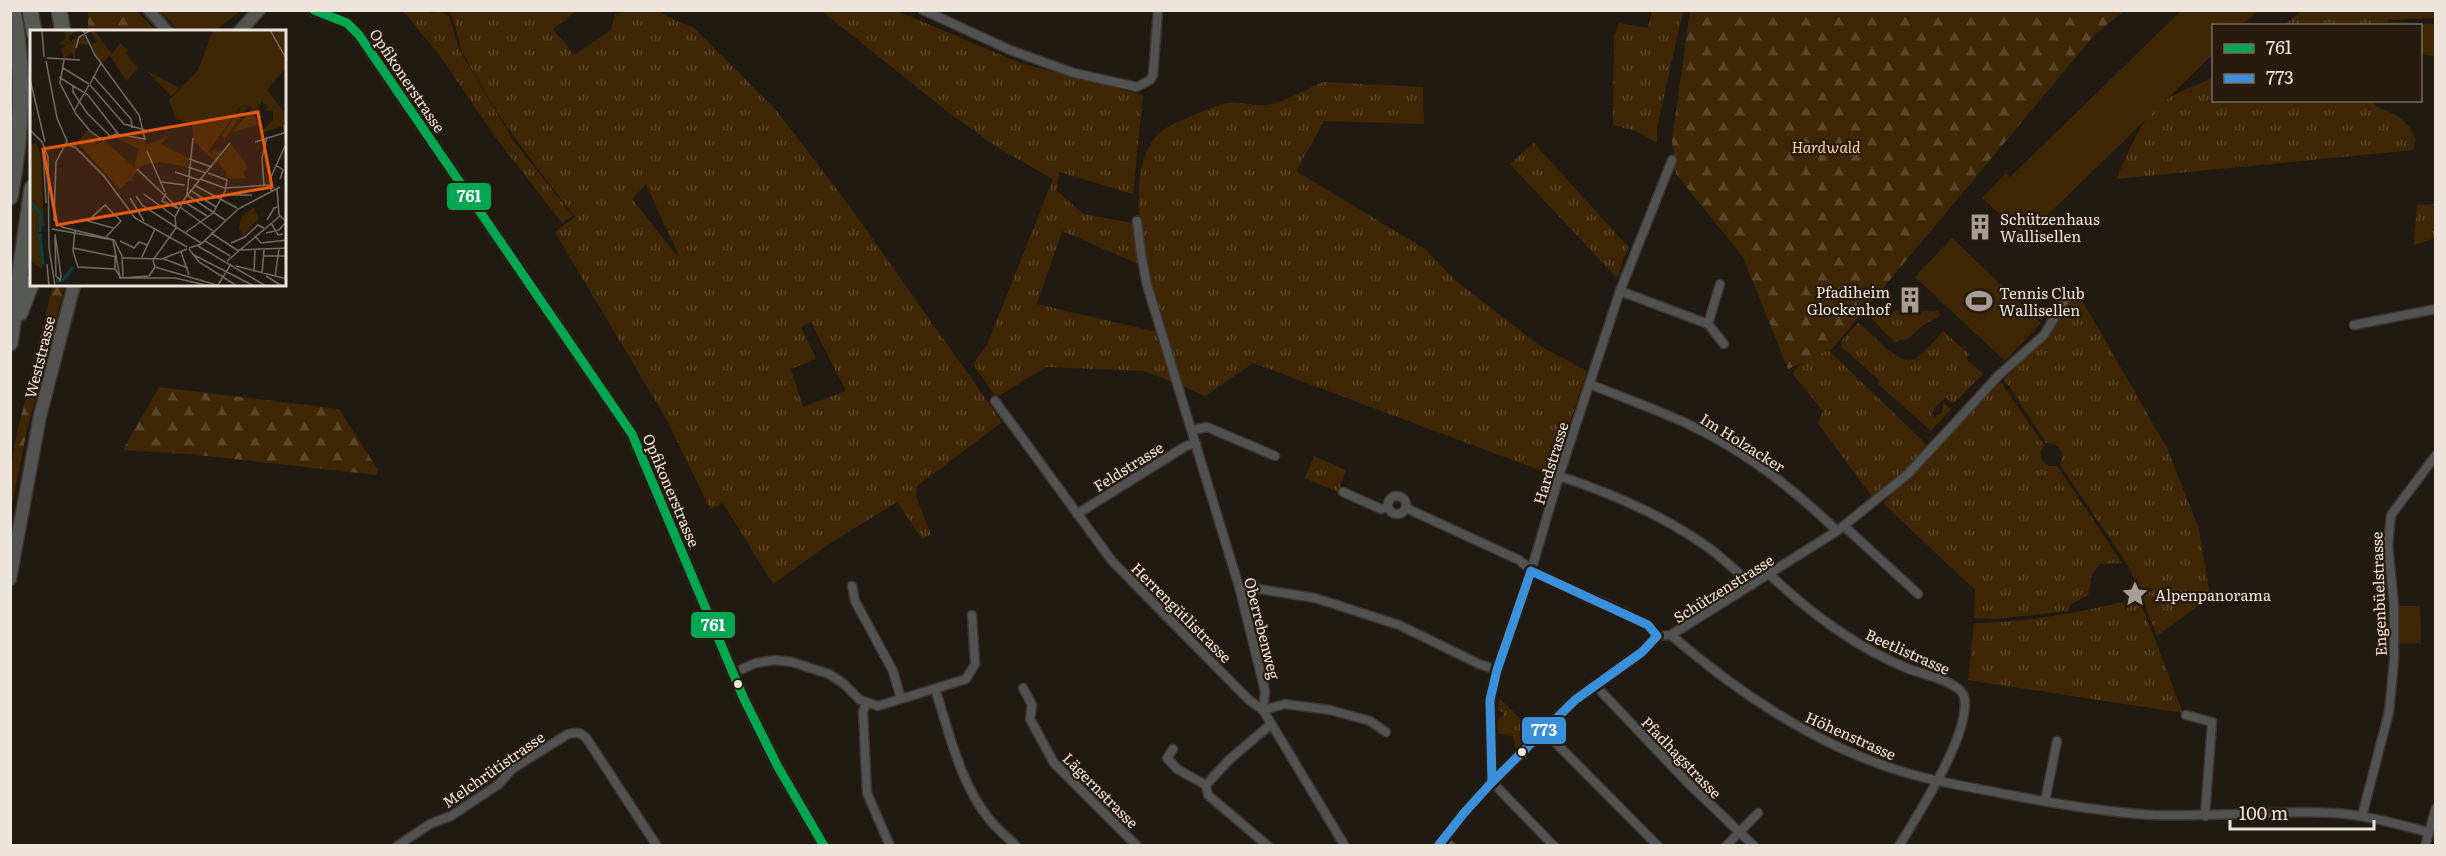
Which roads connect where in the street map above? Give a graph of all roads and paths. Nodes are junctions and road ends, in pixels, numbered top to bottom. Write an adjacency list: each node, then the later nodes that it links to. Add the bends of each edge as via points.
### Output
1 (13, 10): 14 (highway, via 21,101)
2 (30, 10): 9 (highway)
3 (59, 10): 10 (highway)
4 (149, 10): 11 (street)
5 (259, 10): 12 (main road)
6 (922, 10): 7 (street, via 1034,59 1137,87 1153,75)
7 (1158, 10)
8 (317, 11): 50 (street, Opfikonerstrasse, via 347,23 359,35 617,410 632,434)
9 (34, 30)
10 (63, 30)
11 (166, 30)
12 (241, 30)
13 (1672, 160): 20 (street, Hardstrasse)
14 (10, 197)
15 (30, 203): 25 (highway)
16 (1137, 221): 29 (street, Oberrebenweg, via 1148,285)
17 (1720, 285): 23 (street)
18 (31, 286): 25 (highway)
19 (74, 286): 41 (main road, Weststrasse, via 40,416)
20 (1620, 291): 23 (street); 27 (street, Hardstrasse)
21 (2067, 296): 38 (street, Schützenstrasse, via 2044,334 1999,375 1908,474)
22 (2436, 309): 24 (street)
23 (1708, 324): 26 (street)
24 (2354, 325)
25 (12, 338)
26 (1724, 344)
27 (1589, 384): 33 (street, Hardstrasse); 38 (street, Im Holzacker, via 1688,424 1726,444 1776,477)
28 (995, 401): 37 (street, Herrengütlistrasse)
29 (1192, 430): 30 (street, Oberrebenweg); 32 (street, via 1206,427)
30 (1196, 443): 37 (street, Feldstrasse); 44 (street, Oberrebenweg)
31 (2436, 455): 70 (street, Engenbüelstrasse, via 2391,515 2388,545 2394,661 2389,712)
32 (1275, 456)
33 (1559, 476): 39 (street, Hardstrasse); 42 (street, via 1611,494 1666,520 1707,547)
34 (1343, 492): 35 (street, via 1381,509)
35 (1388, 507): 36 (street, via 1395,514); 36 (street, via 1390,497 1397,495 1404,498)
36 (1406, 508): 39 (street, via 1519,560)
37 (1077, 514): 56 (street, Herrengütlistrasse, via 1112,561)
38 (1840, 529): 40 (street, Schützenstrasse); 45 (street)
39 (1531, 571): 48 (street, via 1648,625); 49 (street, Hardstrasse)
40 (1770, 575): 42 (street, Schützenstrasse); 63 (street, Beetlistrasse, via 1838,632 1909,669 1962,690 1965,698 1961,730)
41 (10, 579)
42 (1752, 585): 47 (street, Schützenstrasse)
43 (852, 586): 54 (street, via 855,601 893,671)
44 (1240, 590): 49 (street, via 1253,588 1315,598 1399,624); 56 (street, Oberrebenweg, via 1265,691)
45 (1918, 594)
46 (972, 615): 53 (street, via 972,672 966,679)
47 (1671, 635): 48 (street, Schützenstrasse); 63 (street, Höhenstrasse, via 1721,676 1795,724 1890,768)
48 (1657, 636): 51 (street, via 1649,648)
49 (1497, 670): 64 (street, Hardstrasse, via 1491,700)
50 (733, 673): 55 (street, via 756,663 792,662 829,674); 76 (street, Opfikonerstrasse, via 778,767)
51 (1594, 684): 59 (street); 71 (street, Pfadhagstrasse)
52 (1023, 688): 79 (street, Lägernstrasse, via 1032,705 1030,719 1054,763)
53 (935, 689): 54 (street); 78 (street, via 969,789 990,820)
54 (901, 699): 55 (street, via 878,705)
55 (866, 703): 77 (street, via 863,712 867,793)
56 (1263, 710): 58 (street, Herrengütlistrasse); 60 (street, via 1285,704 1330,710 1370,721)
57 (2186, 715): 69 (street, via 2212,722)
58 (1271, 724): 65 (street); 81 (street, Herrengütlistrasse)
59 (1544, 730): 64 (street); 84 (street)
60 (1386, 732)
61 (2056, 741): 66 (street)
62 (1173, 749): 65 (street, via 1167,758 1177,769)
63 (1937, 781): 66 (street, Höhenstrasse); 87 (street)
64 (1492, 782): 73 (street); 83 (street)
65 (1206, 785): 80 (street, via 1208,795)
66 (2045, 801): 69 (street, Höhenstrasse, via 2132,813)
67 (2436, 808): 72 (street)
68 (1758, 813): 71 (street)
69 (2205, 816): 70 (street, Höhenstrasse)
70 (2362, 816): 72 (street, Höhenstrasse)
71 (1739, 832): 85 (street); 86 (street, Pfadhagstrasse)
72 (2427, 832): 88 (street)
73 (1440, 842): 82 (street)
74 (397, 846): 75 (street, Melchrütistrasse, via 430,824 451,816 499,784 512,770 576,732 584,735)
75 (657, 846)
76 (824, 846)
77 (890, 846)
78 (1016, 846)
79 (1137, 846)
80 (1268, 846)
81 (1344, 846)
82 (1451, 846)
83 (1554, 846)
84 (1658, 846)
85 (1725, 846)
86 (1754, 846)
87 (1899, 846)
88 (2425, 846)

